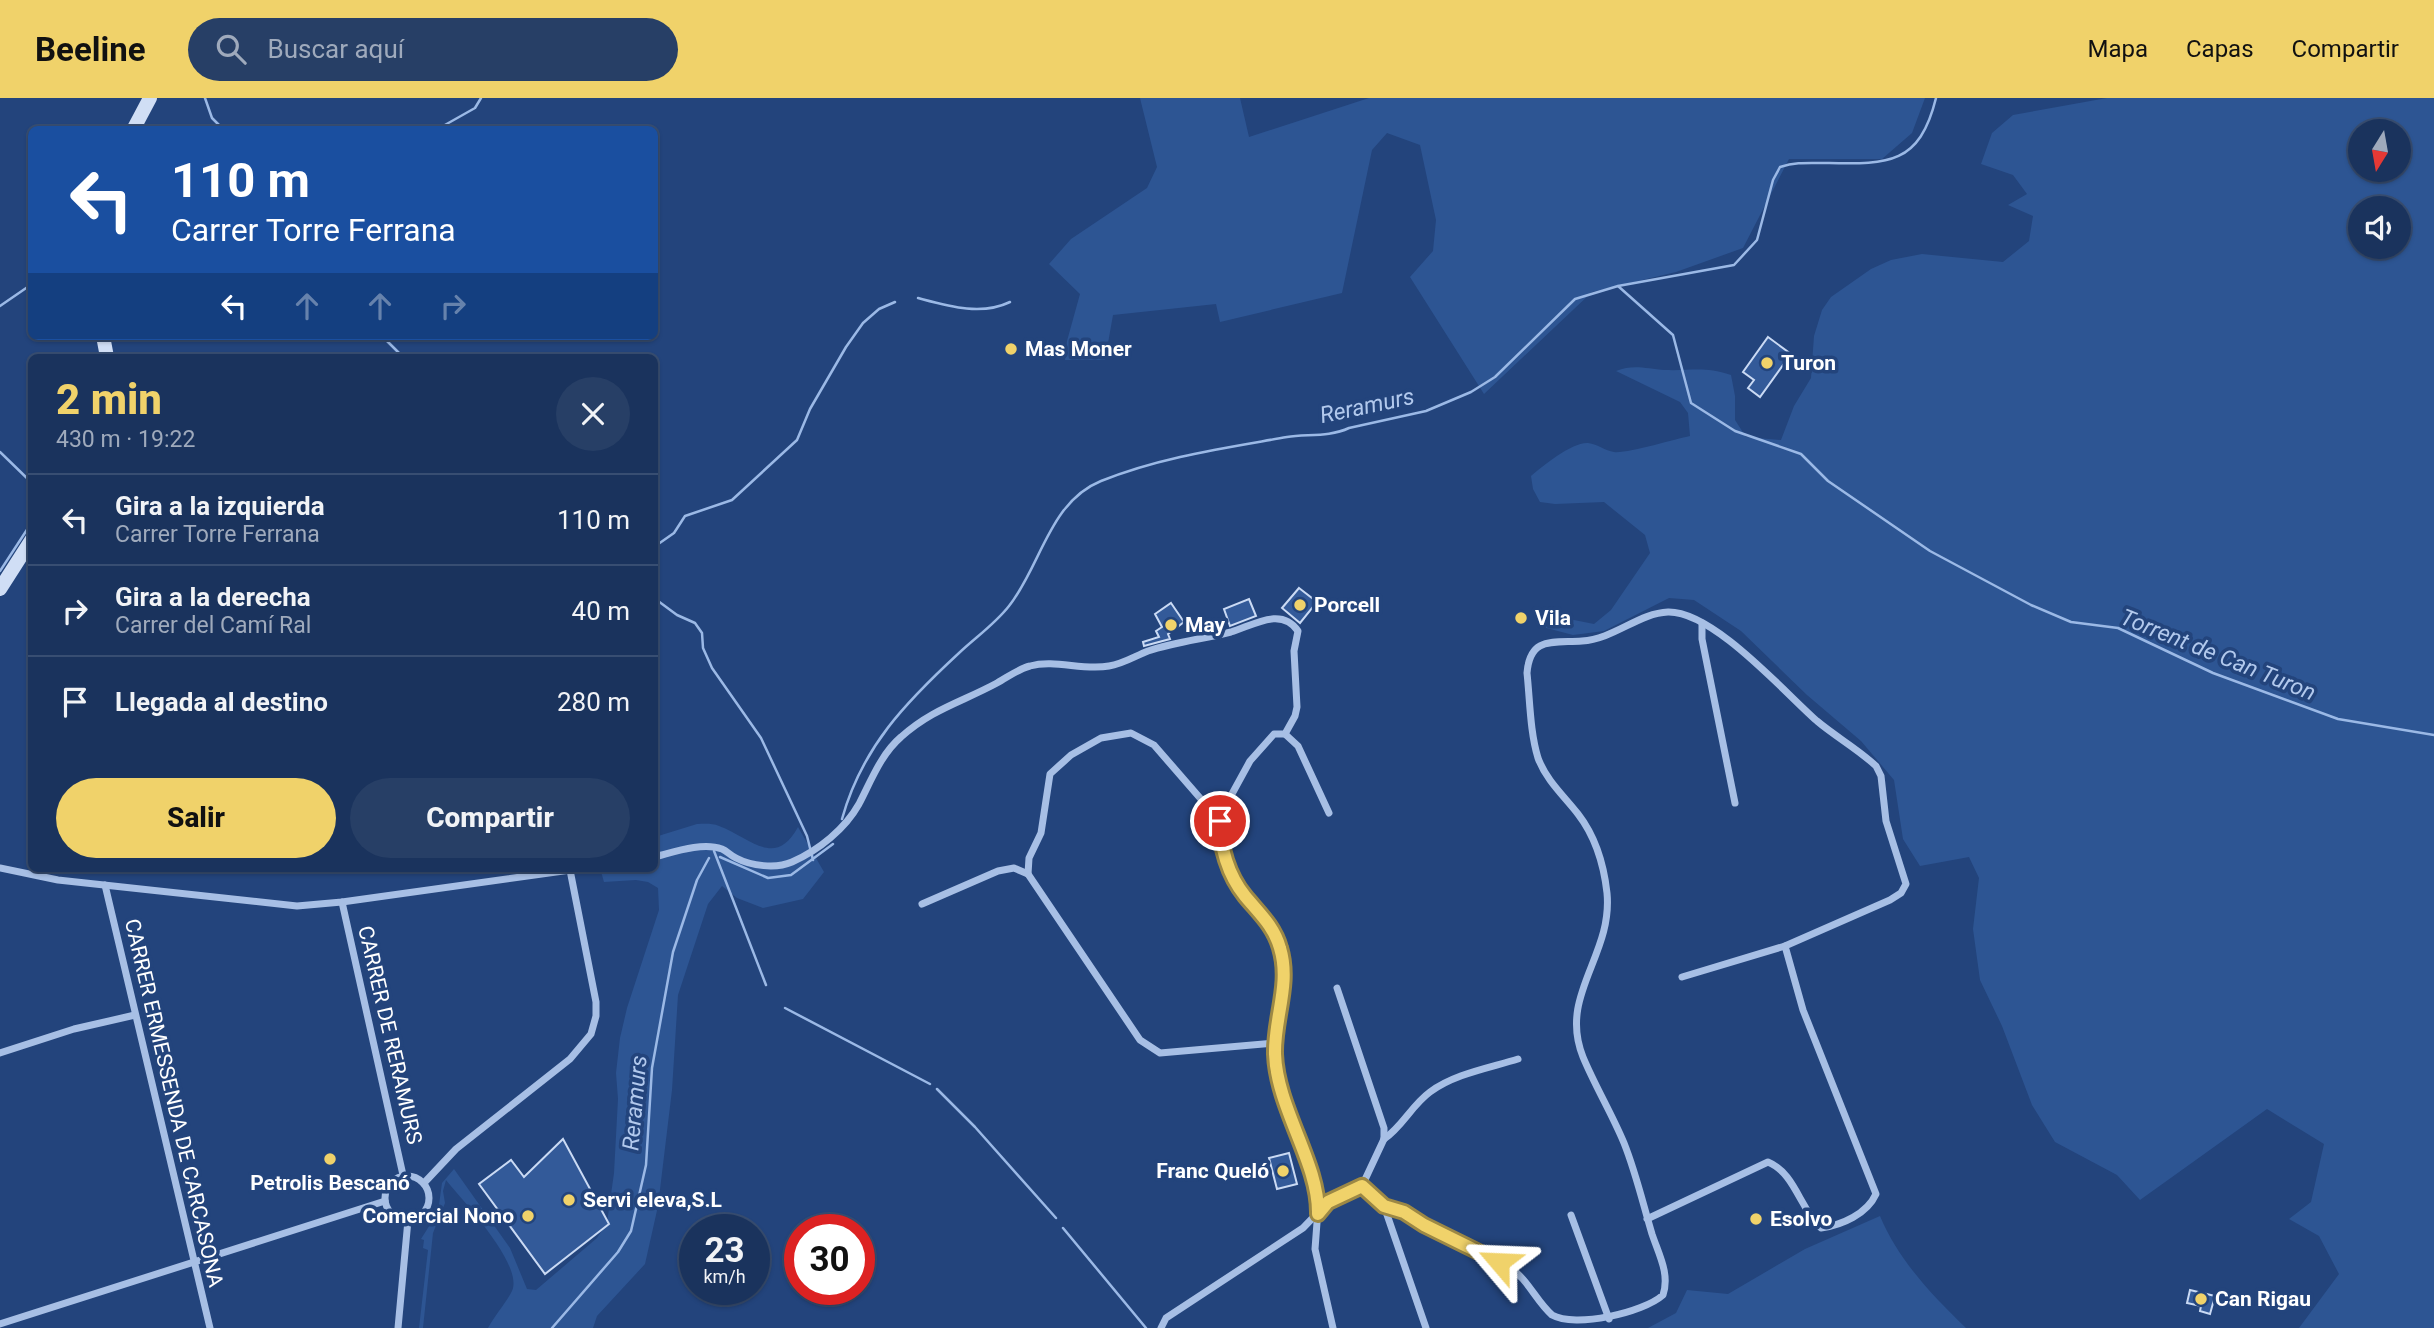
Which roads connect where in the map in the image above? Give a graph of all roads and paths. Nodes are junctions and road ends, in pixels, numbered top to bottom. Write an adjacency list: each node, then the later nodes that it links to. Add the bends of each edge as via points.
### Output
1 (150, 98): 2 (street)
2 (135, 126)
3 (28, 546): 4 (street)
4 (0, 589)
5 (1702, 623): 7 (street); 18 (street, via 1721,634 1819,723 1864,755 1881,776 1886,821 1906,876 1905,890); 33 (street, via 1691,616 1665,612 1597,639 1548,643 1533,651 1528,661 1539,758 1591,837 1607,893 1601,945 1575,1017 1578,1043 1623,1139)
6 (1285, 734): 8 (street, via 1298,746); 9 (street, via 1274,734 1250,761); 10 (street, via 1297,707 1294,651 1298,631 1284,620 1272,619 1108,666 1032,665 932,712 906,732 882,761 838,832 790,863 745,862 722,849 707,848)
7 (1735, 803)
8 (1329, 813)
9 (1220, 821): 14 (street, via 1154,745 1131,733 1101,738 1070,755 1050,774 1041,833 1029,858); 22 (street, via 1233,877 1267,920 1280,947 1285,968)
10 (658, 856)
11 (0, 868): 15 (street)
12 (556, 872): 16 (street)
13 (570, 872): 27 (street, via 596,1002 591,1034 570,1059 456,1149)
14 (1028, 874): 17 (street, via 1014,868 998,871); 22 (street, via 1140,1040 1160,1053)
15 (105, 885): 16 (street, via 297,906); 21 (street, CARRER ERMESSENDA DE CARCASONA)
16 (342, 902): 26 (street, CARRER DE RERAMURS)
17 (922, 904)
18 (1785, 946): 19 (street); 33 (street, via 1803,1010 1876,1194 1870,1207 1821,1228 1783,1172 1768,1162)
19 (1682, 977)
20 (1337, 988): 25 (street)
21 (135, 1015): 23 (street); 35 (street, CARRER ERMESSENDA DE CARCASONA)
22 (1276, 1043): 31 (street, via 1281,1086 1318,1196)
23 (0, 1053)
24 (1518, 1059): 25 (street, via 1430,1092)
25 (1384, 1139): 28 (street)
26 (403, 1175): 27 (street); 29 (street, via 387,1187)
27 (424, 1183): 34 (street, via 430,1199 425,1212)
28 (1362, 1186): 30 (street); 31 (street, via 1328,1202)
29 (385, 1201): 34 (street, via 394,1216); 35 (street)
30 (1384, 1206): 36 (street, via 1512,1269 1553,1316 1565,1322); 42 (street)
31 (1318, 1214): 40 (street, via 1166,1318); 41 (street, via 1315,1249)
32 (1571, 1215): 36 (street)
33 (1647, 1219): 36 (street, via 1666,1275 1663,1295 1653,1304)
34 (408, 1220): 39 (street)
35 (195, 1263): 37 (street); 38 (street, CARRER ERMESSENDA DE CARCASONA)
36 (1609, 1319)
37 (0, 1324)
38 (210, 1328)
39 (398, 1328)
40 (1161, 1328)
41 (1333, 1328)
42 (1426, 1328)

